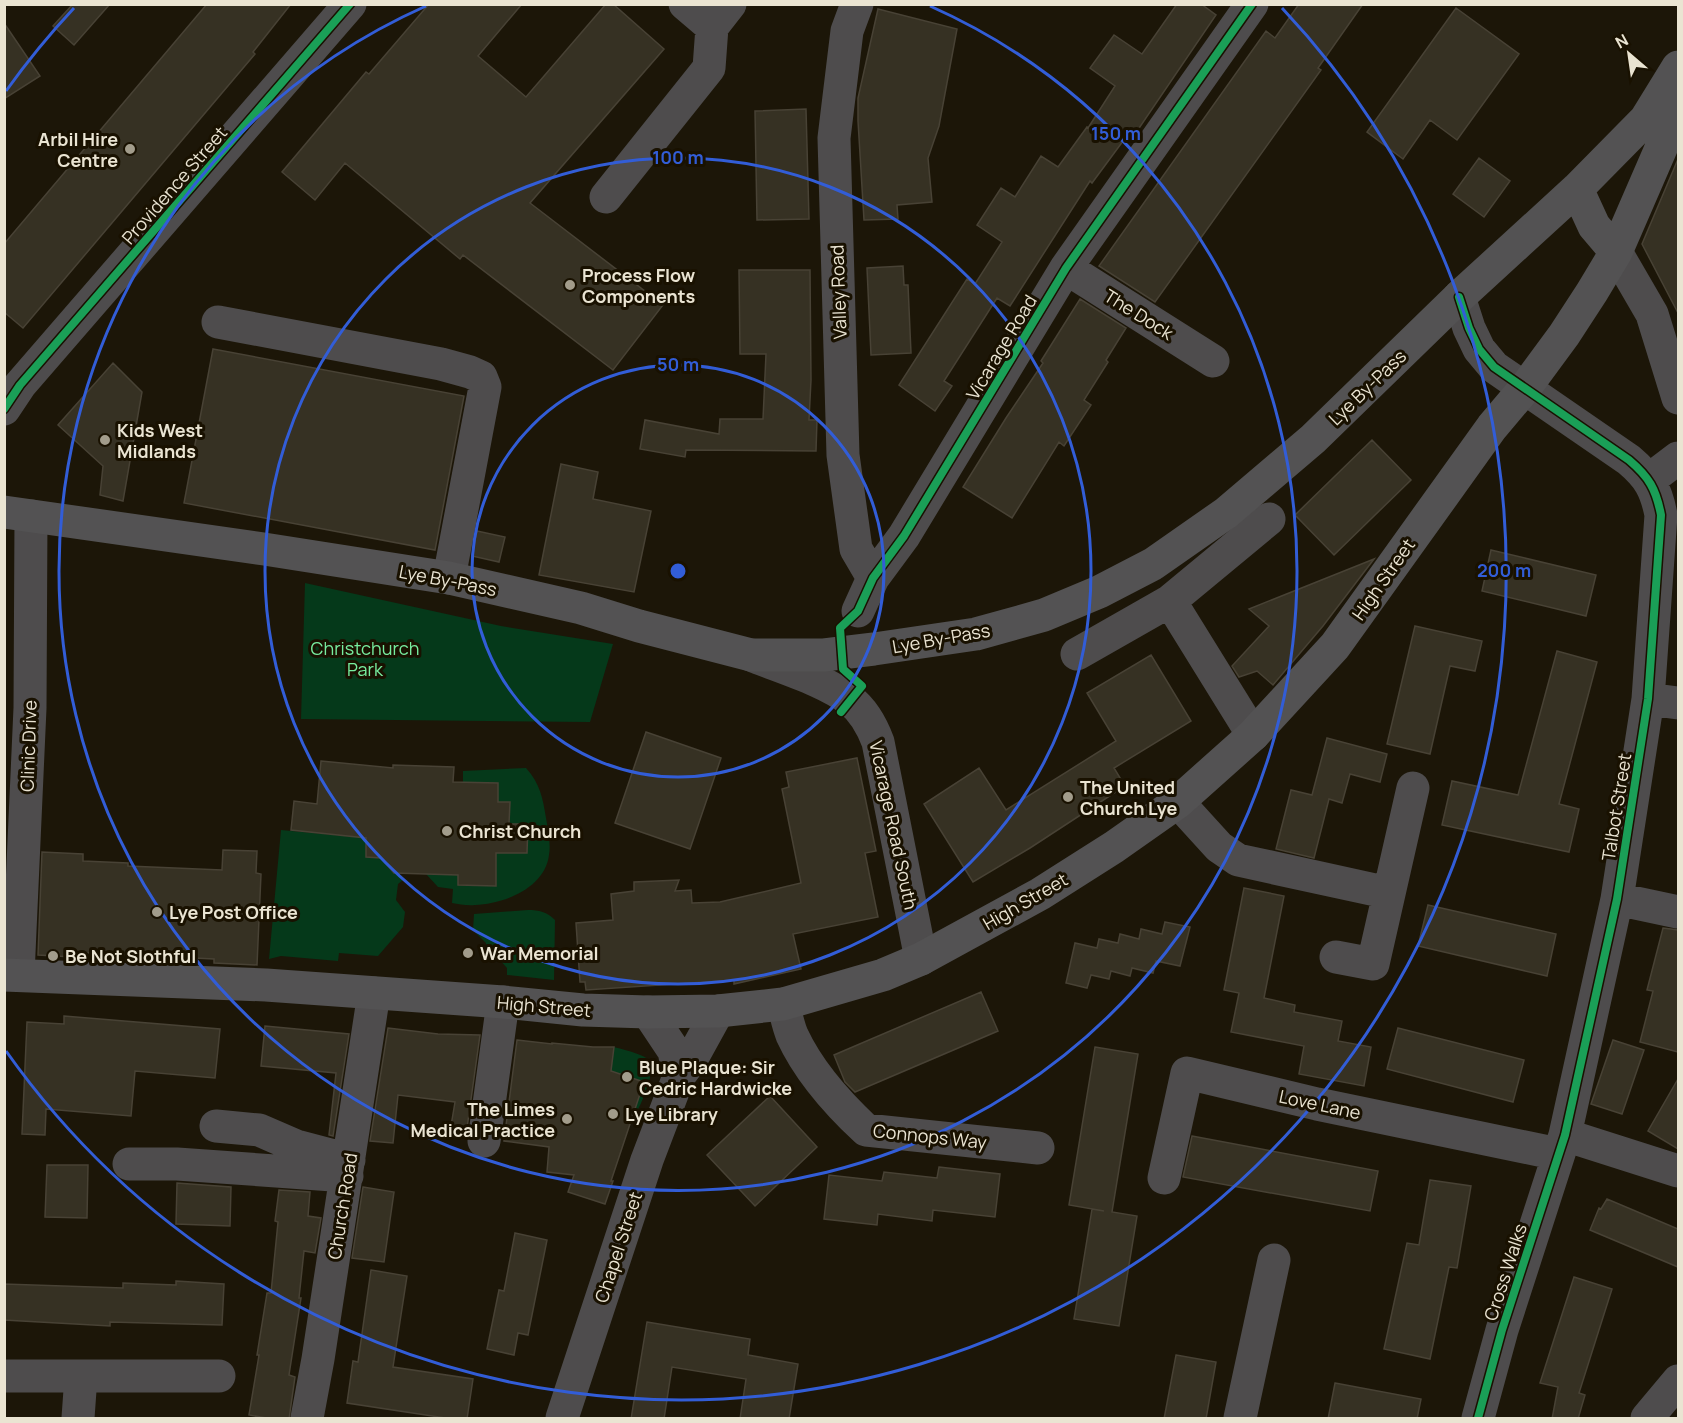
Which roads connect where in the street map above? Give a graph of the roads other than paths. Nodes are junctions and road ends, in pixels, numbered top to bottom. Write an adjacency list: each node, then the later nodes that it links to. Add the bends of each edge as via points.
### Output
1 (350, 4): 16 (street, Providence Street)
2 (685, 4): 5 (street)
3 (857, 4): 23 (street, Valley Road, via 847,31 834,138 842,444 856,549)
4 (1252, 4): 11 (street, Vicarage Road)
5 (721, 16): 9 (street, via 709,68)
6 (1678, 67): 8 (highway, Lye By-Pass, via 1646,119)
7 (1678, 109): 10 (highway, High Street)
8 (1577, 189): 10 (highway, via 1594,226); 12 (highway, Lye By-Pass)
9 (606, 197)
10 (1616, 252): 15 (highway, High Street); 17 (street, via 1652,314)
11 (1066, 268): 14 (street, The Dock); 23 (street, Vicarage Road, via 904,536)
12 (1460, 297): 15 (street, via 1479,349 1494,367); 27 (highway, Lye By-Pass, via 1313,439 1226,513 1153,564 1099,592 1044,615 976,634 824,655)
13 (219, 322): 22 (street, via 441,364 481,377 485,387)
14 (1213, 361)
15 (1525, 388): 19 (street, via 1629,460); 29 (highway, High Street, via 1492,427 1335,646)
16 (10, 396)
17 (1678, 398)
18 (1678, 458): 19 (street)
19 (1649, 480): 28 (street, Talbot Street, via 1661,515)
20 (18, 514): 22 (highway, Lye By-Pass); 37 (street, Clinic Drive, via 30,708)
21 (1269, 519): 24 (street)
22 (449, 578): 27 (highway, Lye By-Pass, via 581,608)
23 (873, 578): 25 (street, Vicarage Road)
24 (1170, 601): 26 (street); 29 (street)
25 (858, 611)
26 (1077, 654)
27 (752, 655): 36 (street, Vicarage Road South, via 834,689 850,700 870,724 878,742)
28 (1663, 701): 33 (street, Talbot Street)
29 (1254, 735): 31 (highway, High Street)
30 (1413, 788): 32 (street)
31 (1178, 802): 32 (street, via 1219,847 1238,860); 36 (highway, High Street, via 1040,894)
32 (1389, 892): 35 (street, via 1373,964)
33 (1617, 899): 34 (street); 46 (street, Talbot Street)
34 (1678, 912)
35 (1336, 957)
36 (921, 959): 40 (highway, High Street, via 884,975)
37 (11, 975): 38 (highway, High Street)
38 (375, 993): 39 (highway, High Street); 49 (street, Church Road)
39 (503, 1002): 42 (highway, High Street); 45 (street)
40 (783, 1004): 41 (highway, High Street); 47 (street, Connops Way, via 792,1034 809,1066 866,1130)
41 (718, 1011): 42 (highway, High Street); 43 (street, Chapel Street)
42 (648, 1012): 43 (street, via 674,1051)
43 (679, 1076): 59 (street, Chapel Street, via 647,1160)
44 (216, 1125): 49 (street, via 259,1130)
45 (484, 1141)
46 (1562, 1144): 50 (street); 51 (street, Love Lane, via 1317,1104 1187,1073); 61 (street, Cross Walks, via 1502,1330)
47 (1038, 1148)
48 (129, 1164): 49 (street)
49 (348, 1168): 58 (street, Church Road)
50 (1678, 1171)
51 (1164, 1178)
52 (1274, 1260): 60 (street)
53 (4, 1376): 54 (street)
54 (81, 1376): 55 (street); 57 (street)
55 (219, 1376)
56 (1678, 1380): 62 (street)
57 (78, 1419)
58 (307, 1419)
59 (562, 1419)
60 (1240, 1419)
61 (1478, 1419)
62 (1647, 1419)

